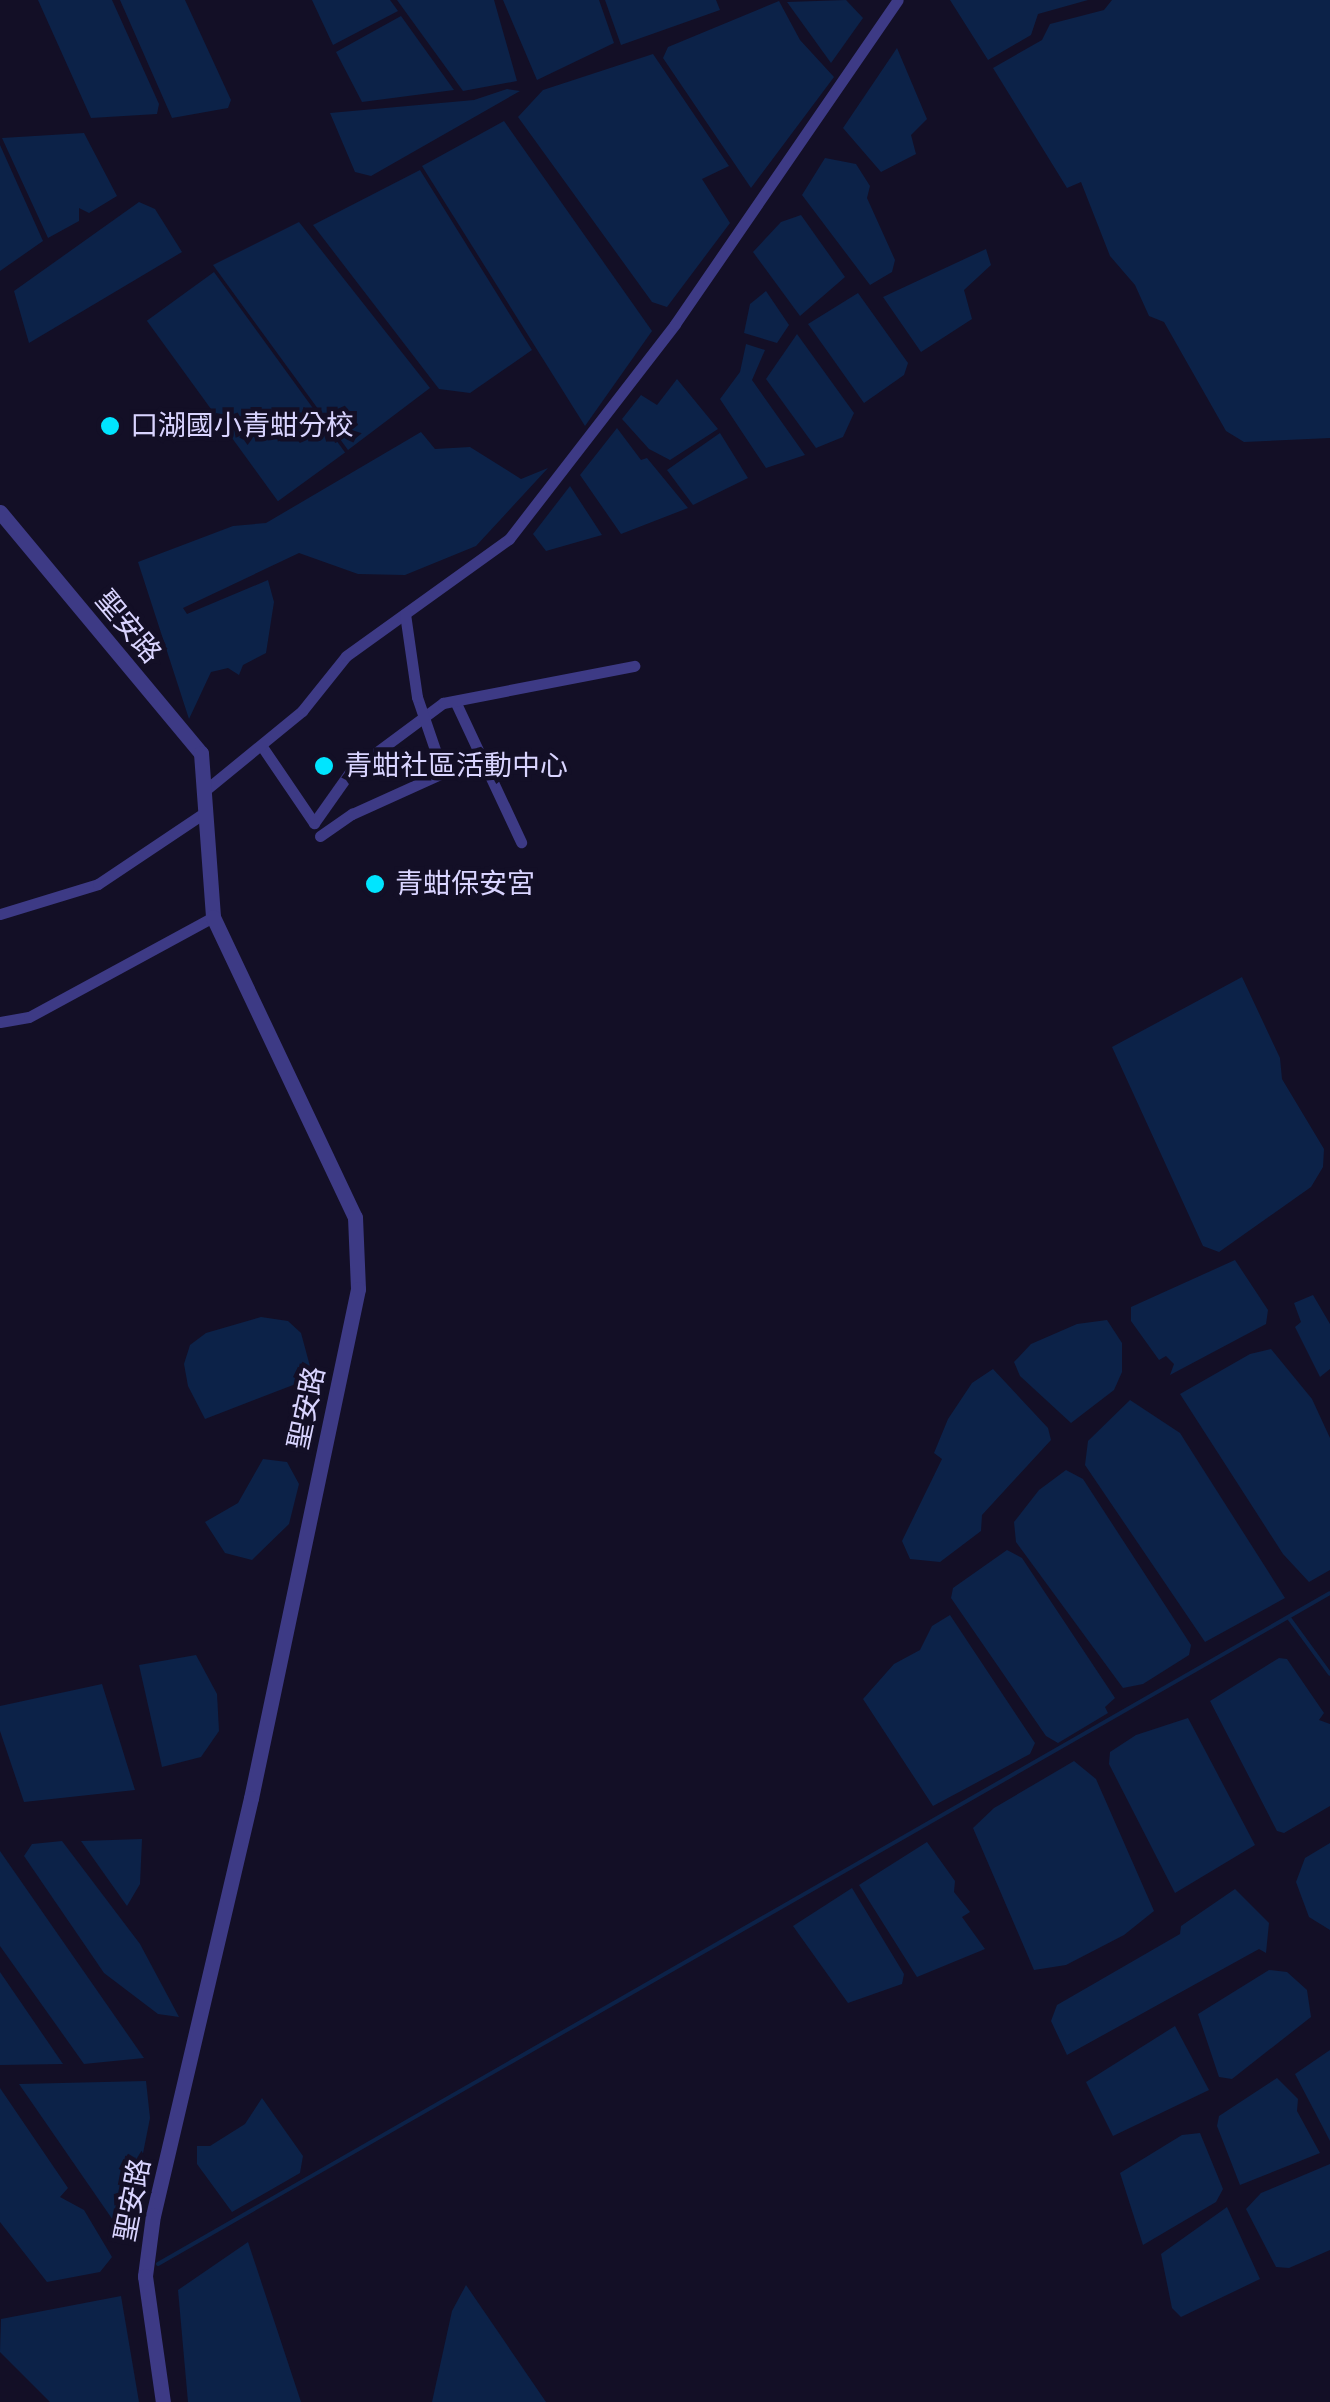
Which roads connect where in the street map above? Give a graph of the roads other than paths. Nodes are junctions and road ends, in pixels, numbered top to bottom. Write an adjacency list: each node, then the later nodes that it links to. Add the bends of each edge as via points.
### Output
1 (898, 0): 3 (street, via 675,324 509,539)
2 (0, 512): 8 (street, 聖安路, via 202,753)
3 (405, 614): 6 (street); 7 (street, via 346,656)
4 (634, 666): 5 (street)
5 (454, 701): 6 (street); 11 (street)
6 (422, 718): 7 (street, via 350,772 314,823); 10 (street, via 443,773)
7 (262, 748): 8 (street)
8 (208, 788): 9 (street, 聖安路)
9 (207, 811): 12 (street, via 98,884); 13 (street, 聖安路)
10 (320, 836)
11 (522, 842)
12 (0, 914)
13 (213, 917): 14 (street, via 29,1017); 15 (street, 聖安路, via 355,1217 358,1289 251,1798 153,2215 145,2276)
14 (0, 1022)
15 (163, 2402)

